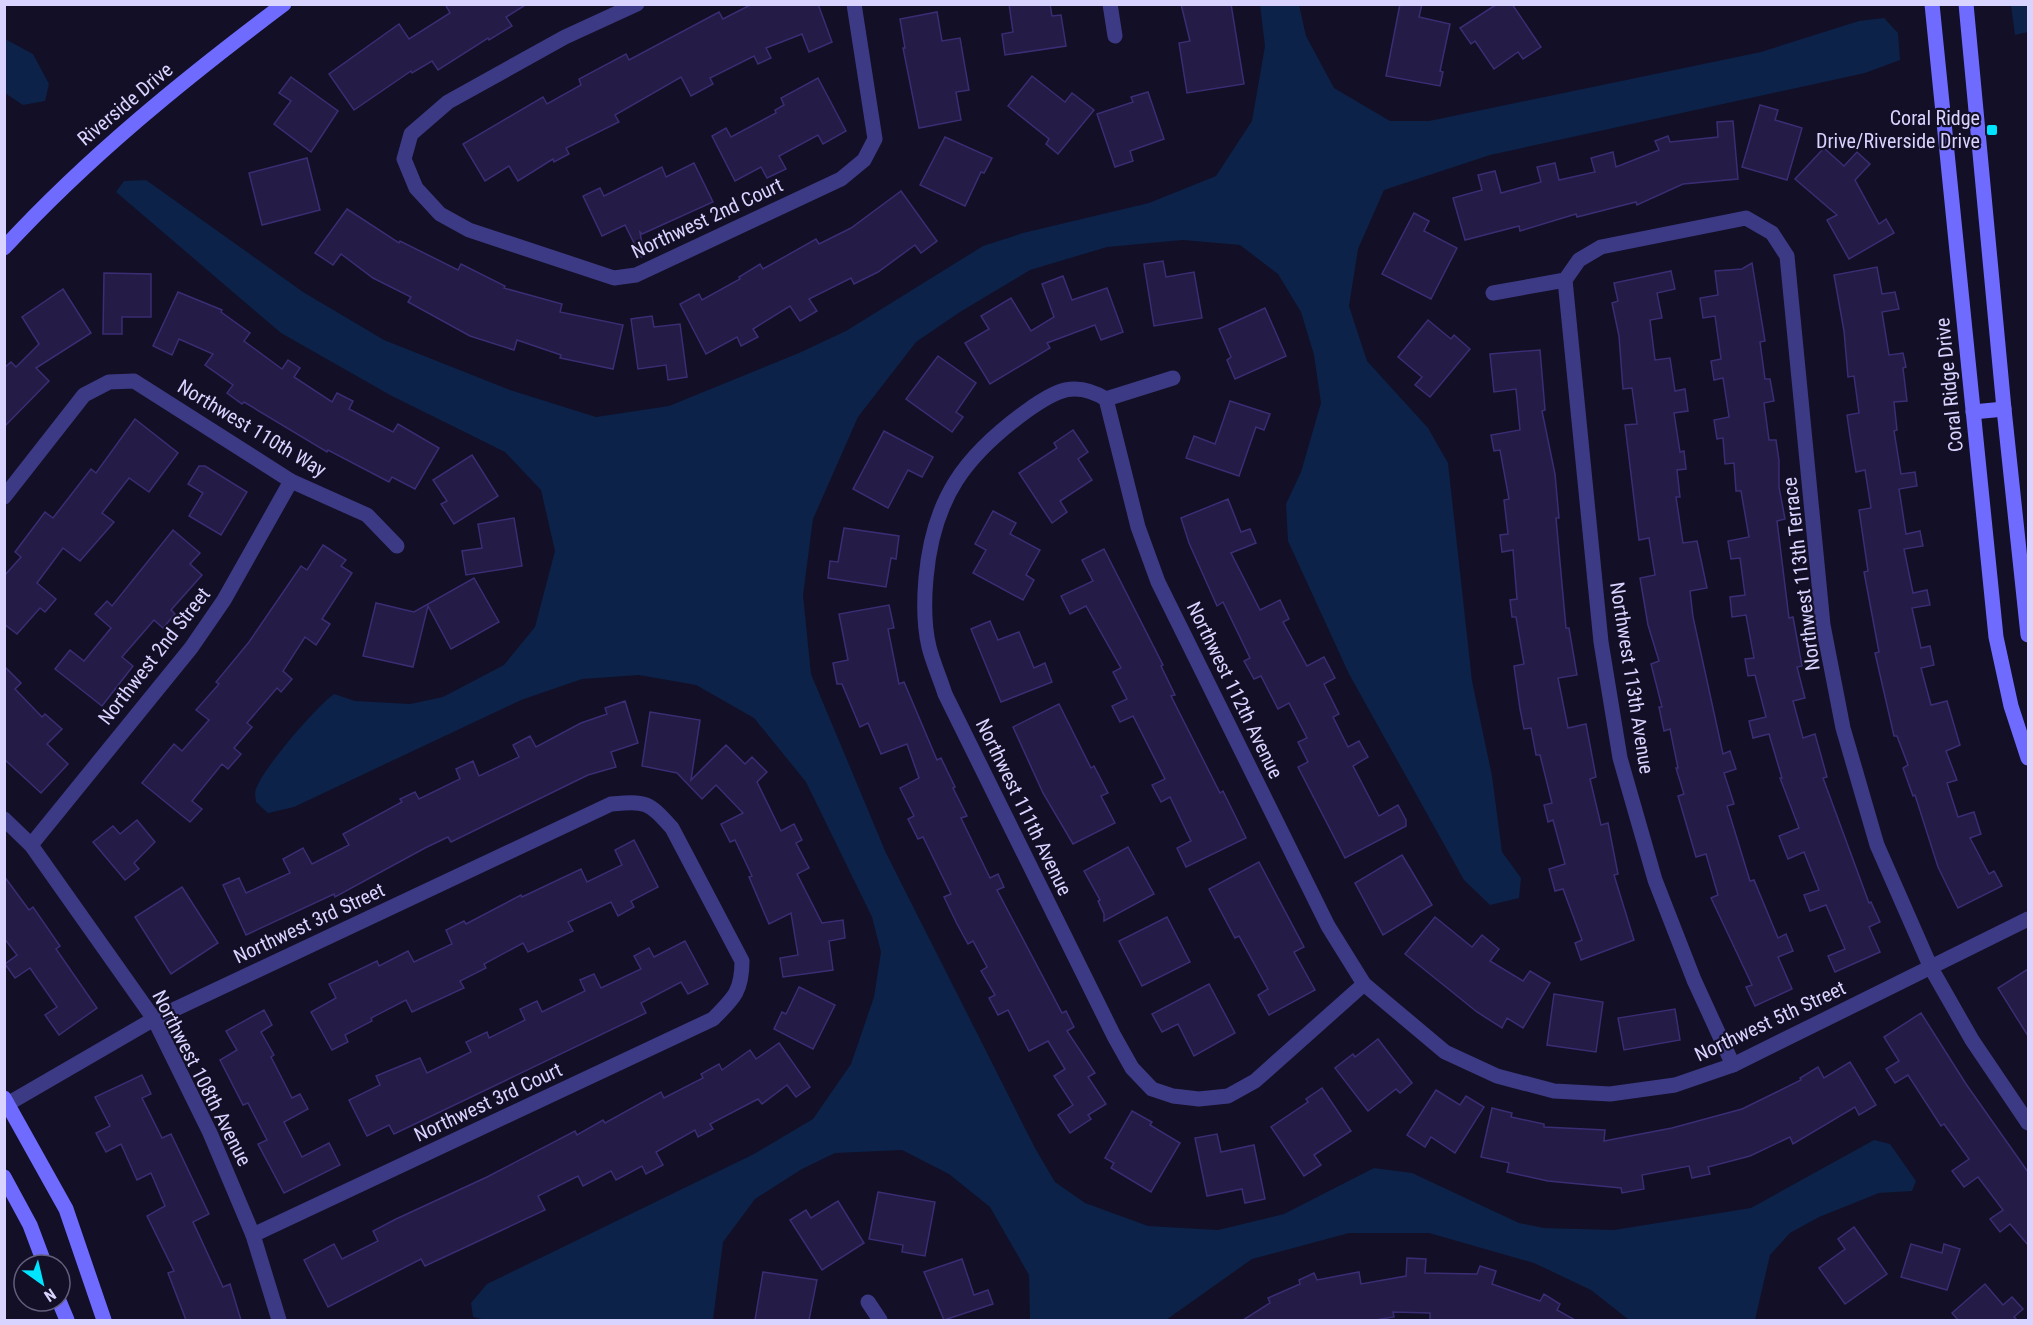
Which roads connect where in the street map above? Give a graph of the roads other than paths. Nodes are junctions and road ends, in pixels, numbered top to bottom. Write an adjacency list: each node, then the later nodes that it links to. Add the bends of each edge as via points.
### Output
1 (284, 4): 8 (main road, Riverside Drive, via 95,156)
2 (637, 4): 3 (street, Northwest 2nd Court, via 565,37 448,102 411,134 404,159 416,188 440,214 469,230 614,278 636,275 841,179 864,160 875,139)
3 (854, 4)
4 (1110, 4): 7 (street)
5 (1932, 4): 14 (main road, Coral Ridge Drive)
6 (1966, 4): 13 (main road)
7 (1115, 36)
8 (4, 248)
9 (1565, 280): 10 (street); 24 (street, Northwest 113th Terrace, via 1579,260 1600,247 1746,218 1772,233 1787,256 1823,625 1843,728 1877,845); 27 (street, Northwest 113th Avenue, via 1601,642 1620,758 1655,880)
10 (1493, 293)
11 (1173, 378): 12 (street)
12 (1106, 399): 25 (street, Northwest 112th Avenue, via 1138,527 1158,582 1328,926); 25 (street, Northwest 111th Avenue, via 1092,390 1074,387 1043,399 976,454 950,489 934,525 924,594 928,645 945,694 1114,1036 1132,1068 1152,1089 1173,1096 1228,1096 1255,1081)
13 (2004, 409): 14 (main road); 18 (main road)
14 (1974, 412): 19 (main road, Coral Ridge Drive, via 1996,637 2011,706)
15 (291, 481): 16 (street, Northwest 110th Way, via 134,381 109,382 84,395); 17 (street, Northwest 110th Way, via 367,515); 22 (street, Northwest 2nd Street, via 224,600 191,648)
16 (4, 497)
17 (397, 546)
18 (2028, 635)
19 (2028, 758)
20 (641, 802): 26 (street, Northwest 3rd Street, via 611,804); 31 (street, Northwest 3rd Court, via 659,813 672,828 742,961 742,981 735,998 713,1019)
21 (4, 819): 22 (street, Northwest 108th Avenue)
22 (31, 845): 26 (street, Northwest 108th Avenue)
23 (2028, 919): 24 (street, Northwest 5th Street)
24 (1931, 968): 27 (street, Northwest 5th Street); 29 (street, Northwest 113th Terrace, via 1972,1040)
25 (1364, 984): 27 (street, Northwest 5th Street, via 1445,1052 1497,1076 1554,1091 1610,1094 1665,1086)
26 (154, 1019): 28 (street, Northwest 3rd Street); 31 (street, Northwest 108th Avenue, via 210,1133)
27 (1732, 1065)
28 (6, 1102): 34 (main road, via 66,1209)
29 (2028, 1123)
30 (4, 1177): 32 (main road)
31 (253, 1235): 35 (street, Northwest 108th Avenue)
32 (40, 1253)
33 (868, 1302): 36 (street)
34 (104, 1320)
35 (279, 1320)
36 (880, 1320)

